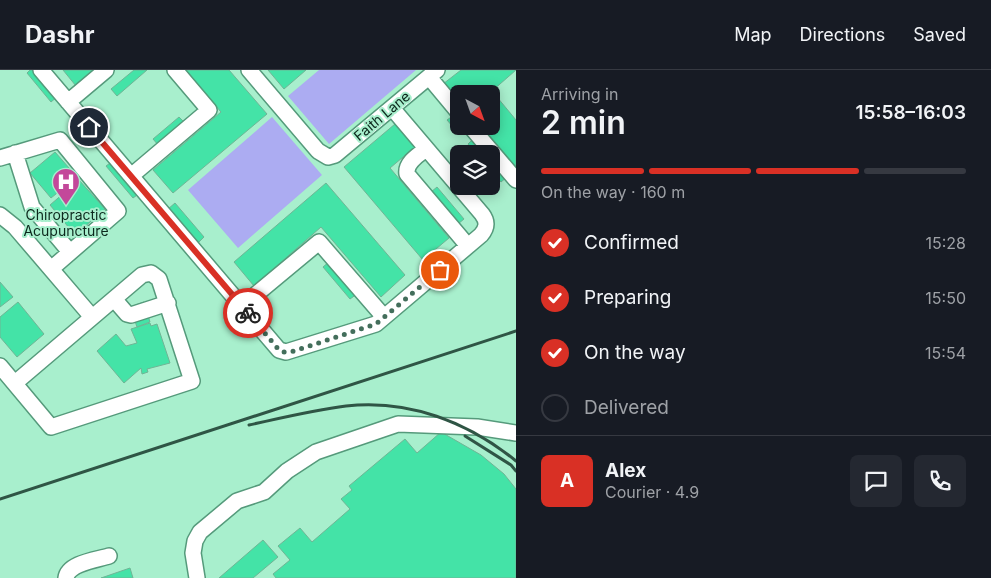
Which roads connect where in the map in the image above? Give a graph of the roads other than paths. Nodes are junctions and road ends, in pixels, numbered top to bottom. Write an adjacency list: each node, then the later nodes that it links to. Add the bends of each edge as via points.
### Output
1 (40, 70): 7 (street)
2 (106, 70): 7 (street)
3 (175, 70): 13 (street, via 209,110)
4 (249, 70): 8 (street, Faith Lane, via 325,156 335,155)
5 (433, 74): 6 (street); 8 (street, Faith Lane)
6 (450, 100)
7 (68, 102): 13 (street)
8 (392, 108): 10 (street)
9 (478, 135): 14 (street)
10 (426, 148): 16 (street, via 485,218 484,232); 16 (street, via 409,164 406,174)
11 (15, 153): 12 (street); 17 (street, via 32,207); 17 (street, via 60,140 118,211)
12 (0, 158)
13 (131, 176): 21 (street)
14 (516, 180)
15 (0, 215): 18 (street, via 15,227)
16 (468, 246): 23 (street)
17 (70, 252): 18 (street)
18 (51, 269): 22 (street)
19 (114, 299): 20 (street, via 131,315); 20 (street, via 142,275 151,273 160,279); 22 (street)
20 (168, 303): 25 (street, via 192,380 51,426)
21 (242, 306): 23 (street, via 279,350 286,352 372,325); 23 (street, via 319,242)
22 (92, 317): 25 (street)
23 (384, 317)
24 (0, 366): 25 (street)
25 (15, 384)
26 (516, 433): 29 (street, via 477,427 398,424 316,452 287,471 264,492 237,501 200,532 193,552)
27 (109, 556): 28 (street, via 73,567)
28 (66, 578)
29 (197, 578)

